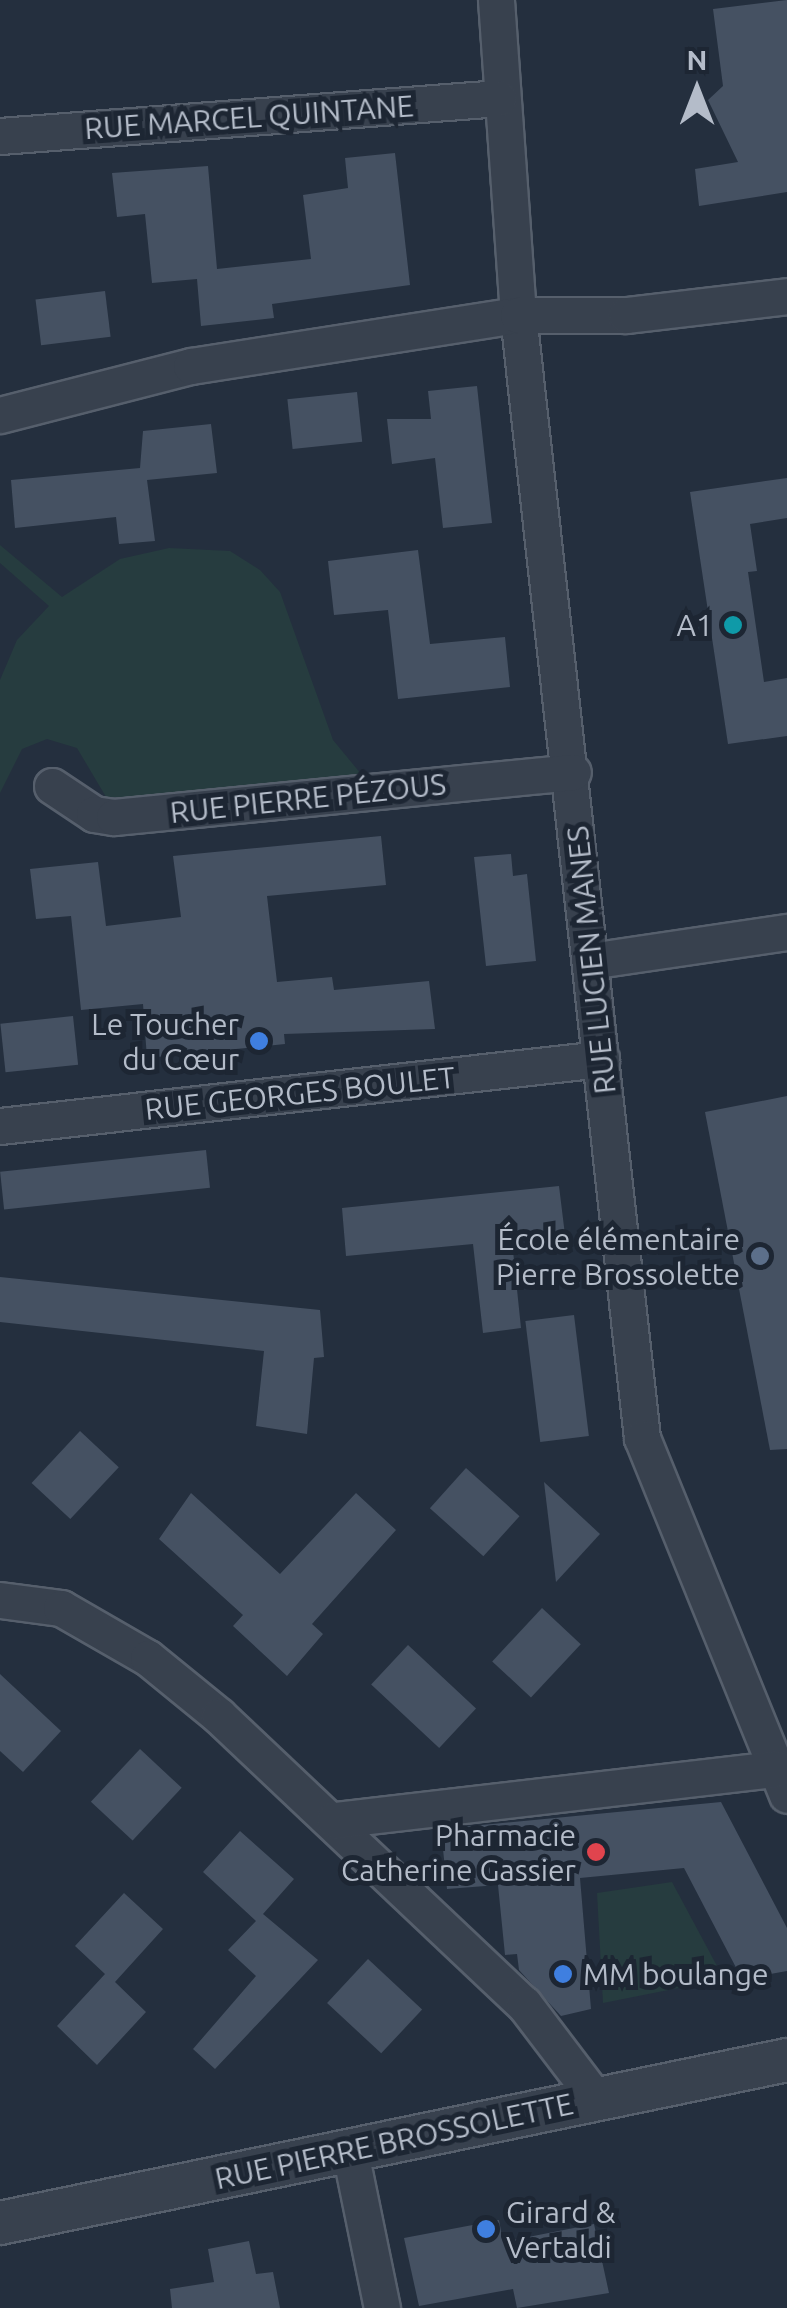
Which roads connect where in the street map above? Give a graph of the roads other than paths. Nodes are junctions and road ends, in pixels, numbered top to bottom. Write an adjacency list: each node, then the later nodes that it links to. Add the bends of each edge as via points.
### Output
1 (496, 0): 2 (street, RUE LUCIEN MANES)
2 (499, 98): 3 (street, RUE MARCEL QUINTANE); 5 (street, RUE LUCIEN MANES)
3 (0, 136)
4 (787, 296): 5 (street, via 626,314)
5 (518, 315): 6 (street, via 191,366); 7 (street, RUE LUCIEN MANES)
6 (0, 416)
7 (573, 772): 8 (street, RUE PIERRE PÉZOUS, via 114,817 94,814); 10 (street, RUE LUCIEN MANES)
8 (52, 786)
9 (787, 932): 10 (street)
10 (590, 961): 11 (street, RUE LUCIEN MANES)
11 (601, 1060): 12 (street, RUE GEORGES BOULET); 14 (street, RUE LUCIEN MANES, via 642,1438)
12 (0, 1126)
13 (0, 1600): 15 (street, via 61,1608 148,1658)
14 (782, 1782): 15 (street)
15 (334, 1820): 17 (street, via 524,2004)
16 (787, 2060): 17 (street, RUE PIERRE BROSSOLETTE)
17 (596, 2099): 18 (street, RUE PIERRE BROSSOLETTE)
18 (350, 2152): 19 (street, RUE PIERRE BROSSOLETTE); 20 (street)
19 (0, 2222)
20 (382, 2308)

